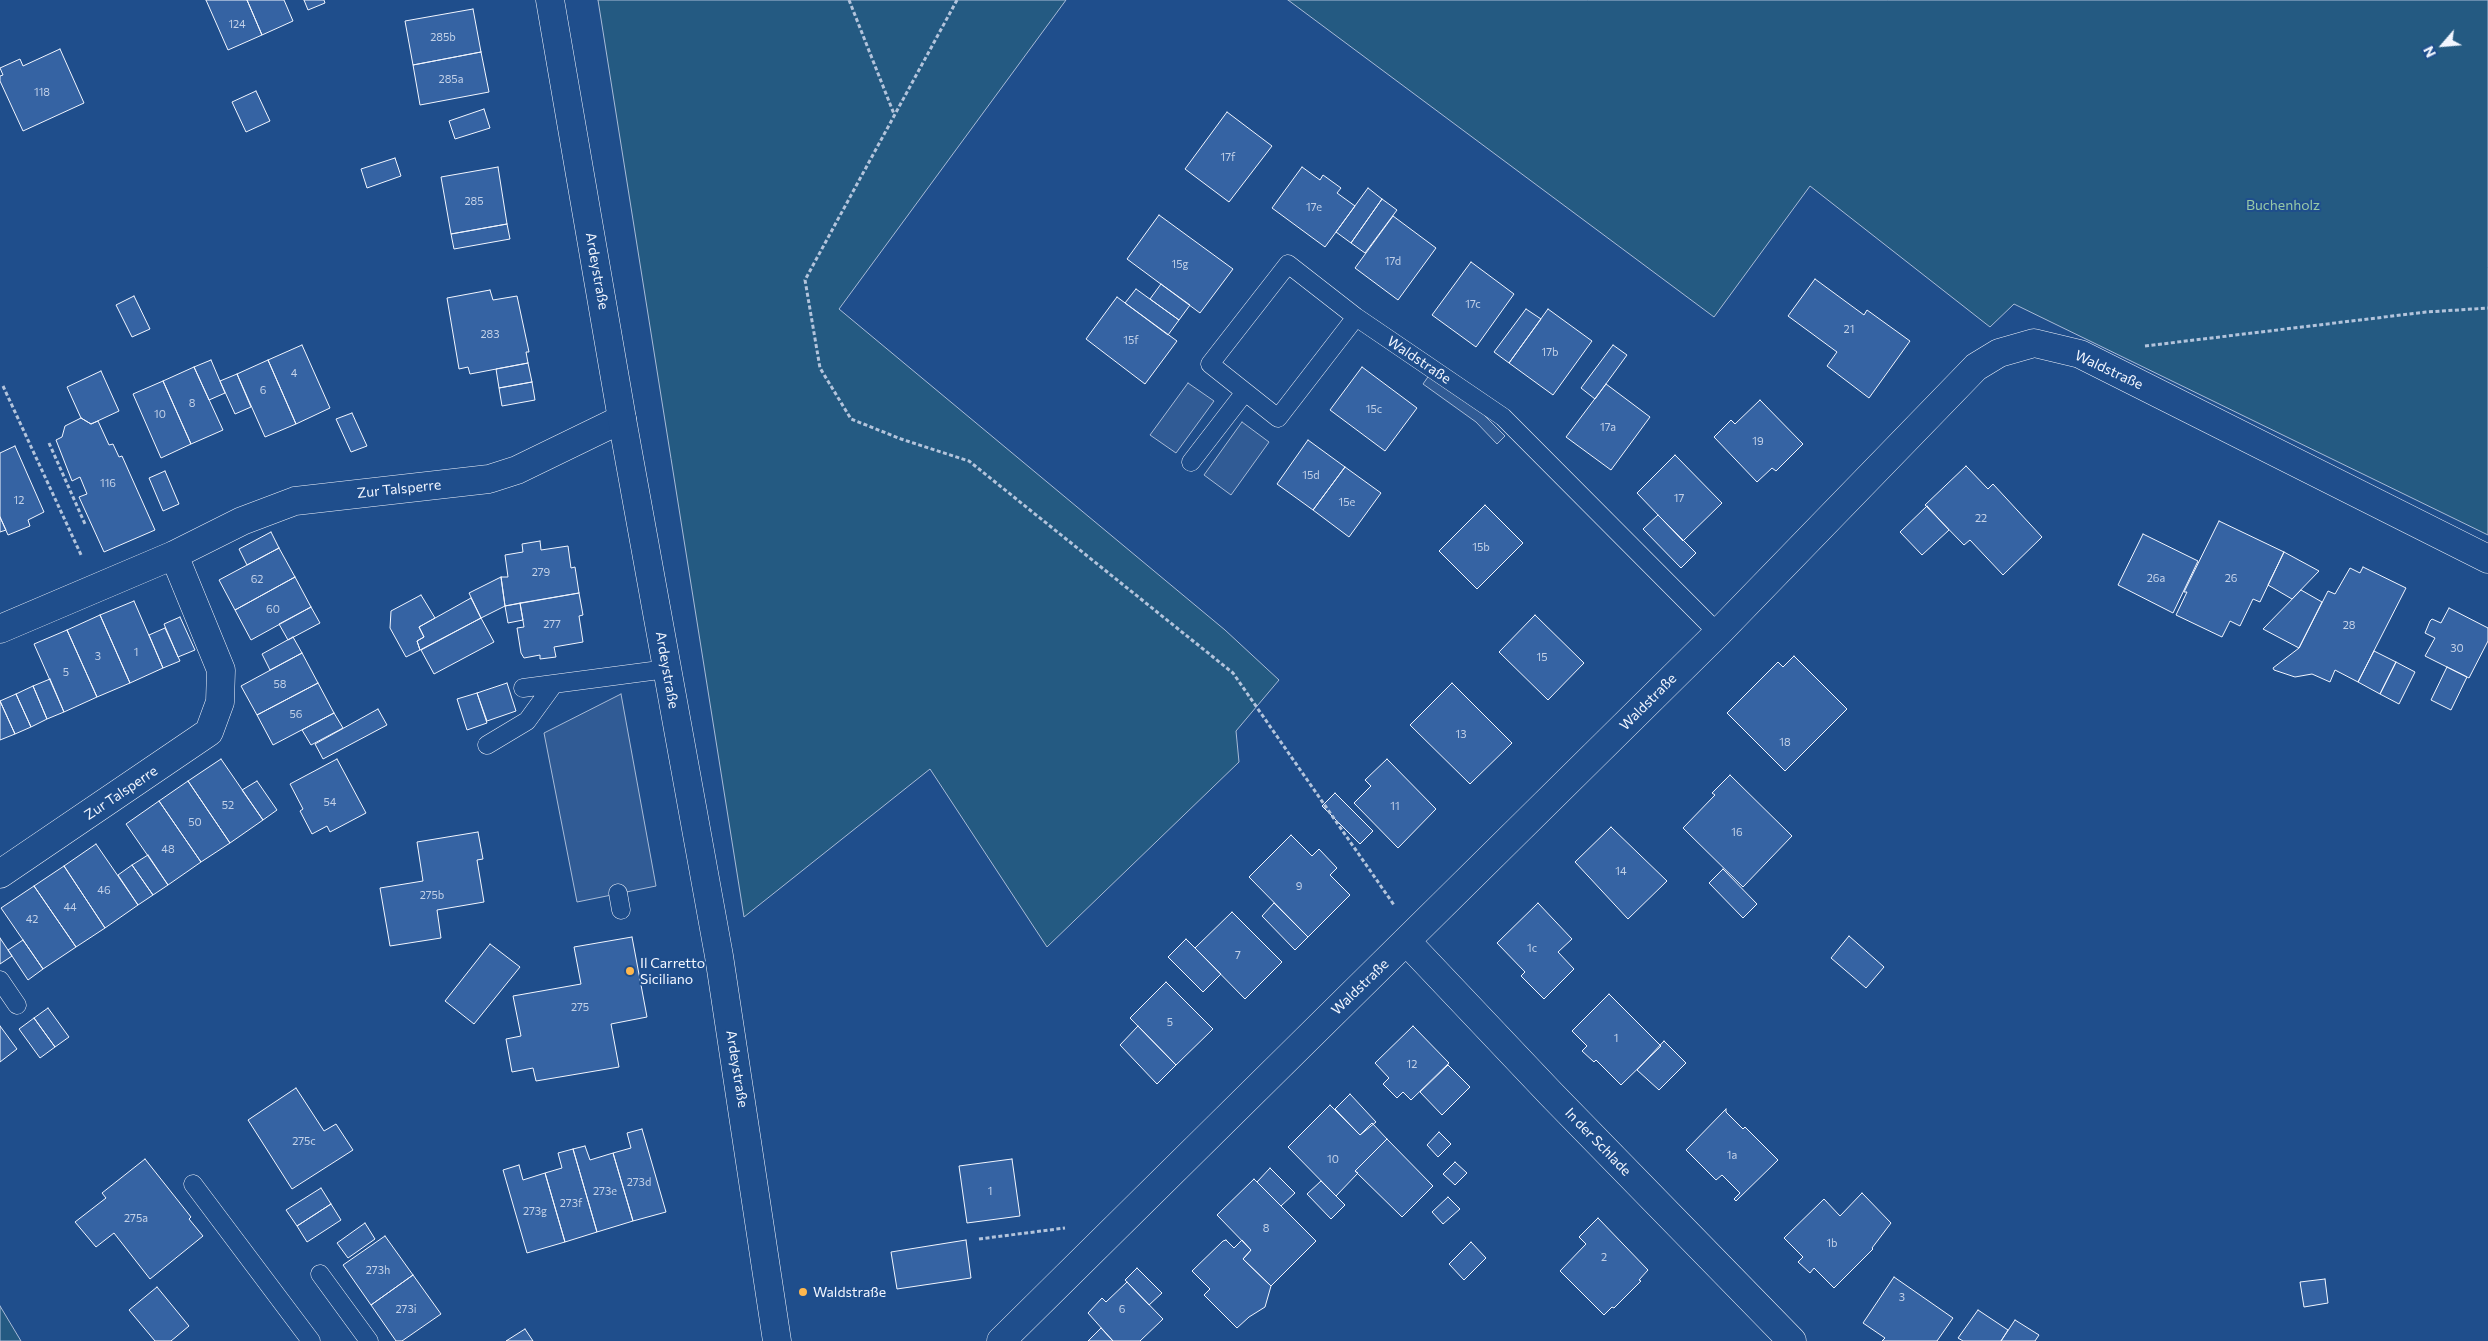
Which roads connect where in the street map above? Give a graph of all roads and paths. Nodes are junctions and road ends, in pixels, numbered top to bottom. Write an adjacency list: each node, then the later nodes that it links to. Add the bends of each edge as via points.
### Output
1 (550, 0): 10 (street, Ardeystraße)
2 (849, 0): 4 (path)
3 (957, 0): 4 (path)
4 (894, 114): 24 (path, via 805,280 820,368 852,419 969,461 1233,673)
5 (2488, 308): 7 (path, via 2426,312)
6 (1356, 318): 9 (lane, Waldstraße, via 1278,418); 9 (lane, Waldstraße, via 1288,264 1210,364); 18 (lane, Waldstraße, via 1503,417)
7 (2139, 347)
8 (3, 386): 16 (path)
9 (1245, 392): 12 (lane)
10 (622, 419): 14 (street, Zur Talsperre, via 517,470 490,479 295,501); 19 (street, Ardeystraße)
11 (49, 443): 13 (path)
12 (1191, 462)
13 (85, 524)
14 (174, 555): 16 (street, Zur Talsperre); 23 (street, Zur Talsperre, via 221,670 220,702 209,732)
15 (2488, 559): 18 (street, Waldstraße, via 2080,354 2034,343 1999,353 1976,367)
16 (96, 587): 17 (street, Zur Talsperre)
17 (0, 629)
18 (1718, 633): 24 (street, Waldstraße)
19 (667, 669): 20 (lane); 33 (street, Ardeystraße, via 719,956)
20 (554, 684): 21 (lane); 22 (lane, via 528,721)
21 (523, 688)
22 (487, 745)
23 (0, 874)
24 (1410, 938): 28 (street, Waldstraße); 35 (street, In der Schlade, via 1551,1094)
25 (0, 980): 26 (lane)
26 (17, 1005)
27 (193, 1184): 31 (lane)
28 (1123, 1221): 29 (path); 34 (street, Waldstraße)
29 (978, 1239)
30 (320, 1274): 32 (lane)
31 (311, 1341)
32 (369, 1341)
33 (776, 1341)
34 (1001, 1341)
35 (1792, 1341)

